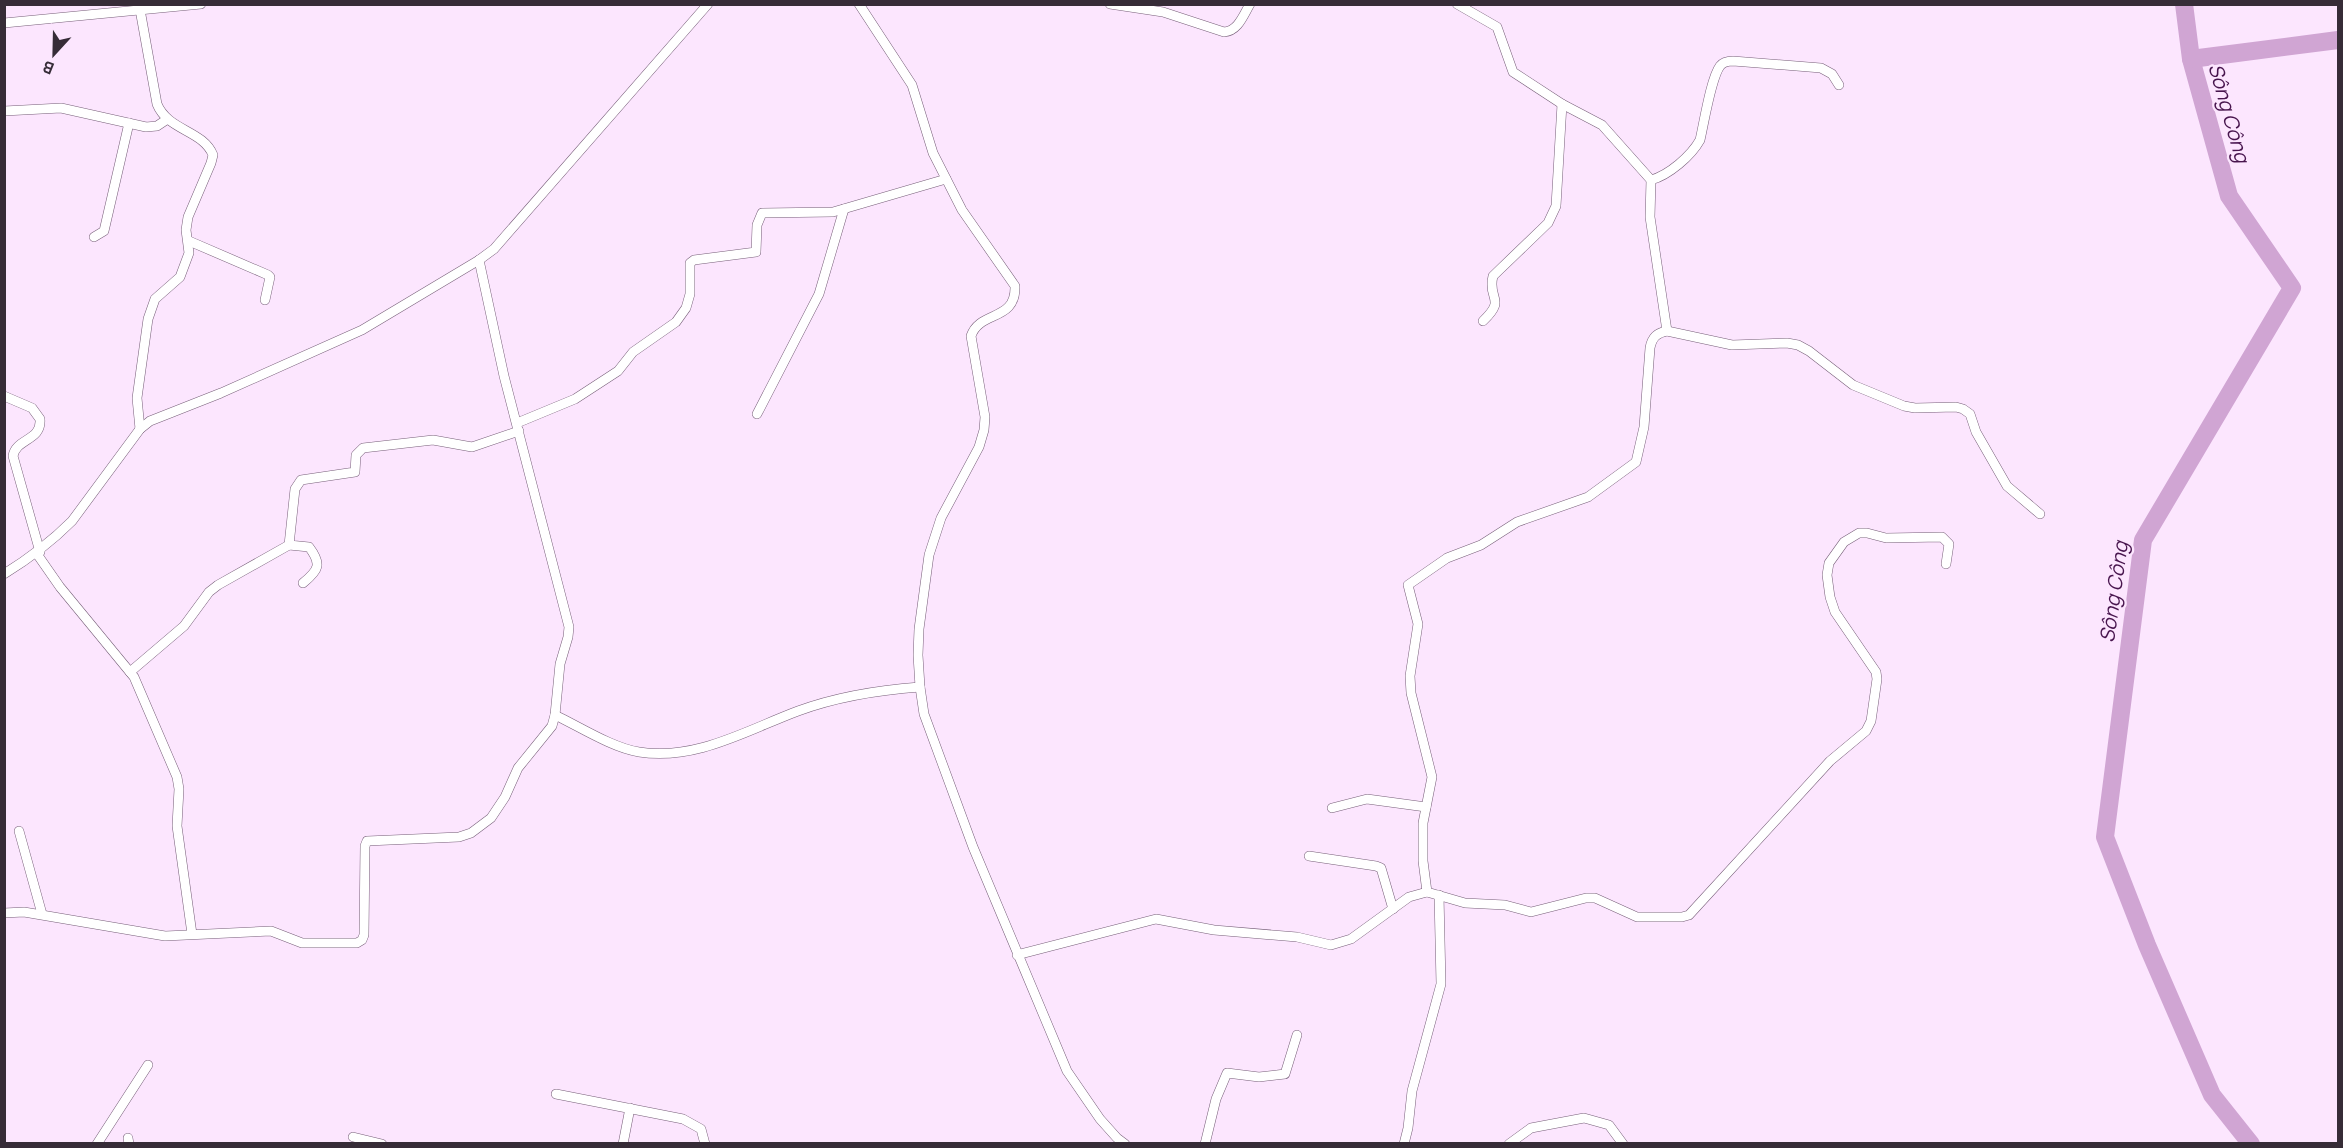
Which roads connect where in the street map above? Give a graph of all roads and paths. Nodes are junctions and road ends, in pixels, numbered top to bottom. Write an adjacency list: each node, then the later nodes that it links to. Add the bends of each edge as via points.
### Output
1 (201, 4): 7 (street)
2 (708, 4): 19 (street, via 506,237)
3 (859, 4): 14 (street, via 912,85 933,153)
4 (1110, 4): 5 (street, via 1163,12 1231,32)
5 (1250, 4)
6 (1457, 4): 10 (street, via 1497,27 1513,72)
7 (141, 15): 8 (street); 12 (street, via 157,104)
8 (4, 23)
9 (1839, 85): 15 (street, via 1832,74 1821,68 1726,62 1715,78 1695,148)
10 (1562, 104): 15 (street, via 1602,125); 21 (street, via 1554,215 1493,276 1497,305)
11 (4, 111): 13 (street, via 52,107)
12 (166, 120): 13 (street, via 152,127); 18 (street, via 204,142 213,155 188,217)
13 (129, 123): 17 (street, via 104,231)
14 (946, 179): 16 (street); 34 (street, via 970,224 1015,286 1015,296 1005,311 978,324 971,336 984,430 934,536 919,629)
15 (1651, 180): 22 (street, via 1650,217)
16 (844, 209): 24 (street, via 819,294); 25 (street, via 762,213 757,225 756,252 694,260 690,264 686,308 676,322 633,352 618,371 575,399)
17 (94, 237)
18 (189, 241): 20 (street, via 268,275); 26 (street, via 180,276 155,299 148,319 137,398)
19 (479, 260): 25 (street); 26 (street, via 362,330 159,417)
20 (265, 300)
21 (1484, 321)
22 (1667, 331): 27 (street, via 1732,345 1798,345 1853,385 1904,406 1963,409 1970,414 2007,486); 37 (street, via 1651,342 1644,427 1636,462 1588,497 1516,522 1480,545 1447,558 1407,585 1418,624 1410,676 1431,777)
23 (4, 396): 29 (street, via 32,408 40,419 38,432 18,446 13,456)
24 (757, 414)
25 (518, 427): 28 (street, via 472,447 433,440 363,448 356,455 355,472 307,478 297,484); 35 (street, via 569,627 560,664)
26 (140, 429): 29 (street, via 72,520)
27 (2040, 514)
28 (289, 545): 32 (street, via 309,547 318,566); 33 (street, via 209,592 184,626)
29 (38, 553): 31 (street); 33 (street, via 60,587)
30 (1946, 564): 41 (street, via 1949,544 1942,537 1886,538 1859,533 1844,542 1829,563 1830,597 1841,621 1876,672 1871,721 1866,731 1830,761 1689,915 1637,917 1595,897 1531,912 1505,905 1465,903)
31 (4, 574)
32 (303, 583)
33 (130, 672): 45 (street, via 177,777 177,826)
34 (920, 687): 35 (street, via 875,692 813,707 713,746 657,753 621,747); 46 (street, via 931,736)
35 (555, 715): 45 (street, via 552,726 518,768 483,826 459,837 367,842 362,940 302,943 271,931)
36 (1332, 807): 37 (street, via 1367,800)
37 (1426, 807): 40 (street, via 1423,861)
38 (20, 831): 44 (street)
39 (1309, 856): 42 (street, via 1381,868)
40 (1427, 892): 41 (street); 42 (street, via 1409,897)
41 (1439, 895): 58 (street, via 1441,984 1412,1091)
42 (1393, 909): 46 (street, via 1351,939 1331,945 1156,919)
43 (4, 913): 44 (street)
44 (42, 914): 45 (street, via 150,934)
45 (192, 934)
46 (1017, 955): 56 (street, via 1067,1071 1100,1119)
47 (1297, 1035): 57 (street, via 1285,1074 1259,1077 1227,1072)
48 (148, 1065): 52 (street)
49 (556, 1094): 50 (street)
50 (630, 1108): 54 (street); 55 (street, via 683,1119 701,1129)
51 (353, 1137): 53 (street)
52 (97, 1143)
53 (382, 1143)
54 (623, 1143)
55 (705, 1143)
56 (1125, 1143)
57 (1205, 1143)
58 (1404, 1143)
59 (1509, 1143): 60 (street, via 1531,1128 1584,1118 1609,1125)
60 (1623, 1143)

